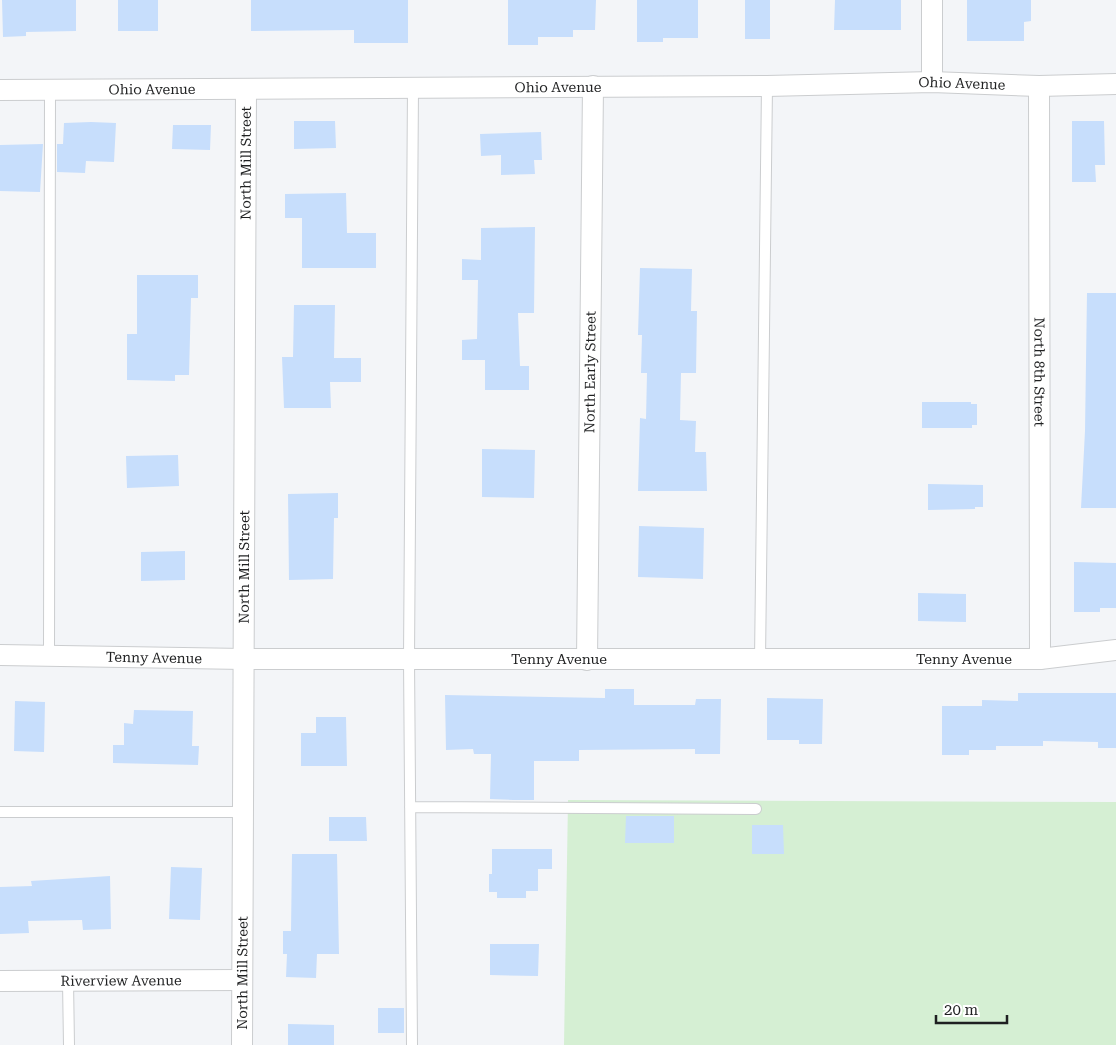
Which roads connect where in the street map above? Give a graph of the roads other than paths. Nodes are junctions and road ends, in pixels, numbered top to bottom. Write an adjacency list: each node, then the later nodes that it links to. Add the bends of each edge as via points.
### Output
1 (932, 0): 2 (street)
2 (932, 82): 5 (street, Ohio Avenue); 6 (street, Ohio Avenue)
3 (1116, 84): 6 (street, Ohio Avenue)
4 (593, 86): 5 (street, Ohio Avenue); 7 (street, Ohio Avenue); 17 (street, North Early Street)
5 (767, 86): 18 (lane)
6 (1038, 86): 16 (street, North 8th Street)
7 (413, 88): 10 (street, Ohio Avenue); 15 (lane)
8 (0, 90): 9 (street, Ohio Avenue)
9 (50, 90): 10 (street, Ohio Avenue); 13 (lane)
10 (246, 90): 14 (street, North Mill Street)
11 (1116, 650): 16 (street, Tenny Avenue)
12 (0, 655): 13 (street, Tenny Avenue)
13 (49, 655): 14 (street, Tenny Avenue)
14 (244, 659): 15 (street, Tenny Avenue); 22 (street, North Mill Street)
15 (409, 659): 17 (street, Tenny Avenue); 19 (lane)
16 (1040, 659): 18 (street, Tenny Avenue)
17 (588, 660): 18 (street, Tenny Avenue)
18 (760, 660)
19 (410, 807): 20 (lane); 28 (lane)
20 (756, 809)
21 (0, 812): 22 (lane)
22 (244, 812): 23 (street, North Mill Street)
23 (242, 980): 25 (street, Riverview Avenue); 27 (street, North Mill Street)
24 (0, 981): 25 (street, Riverview Avenue)
25 (68, 981): 26 (lane)
26 (69, 1045)
27 (242, 1045)
28 (412, 1045)

